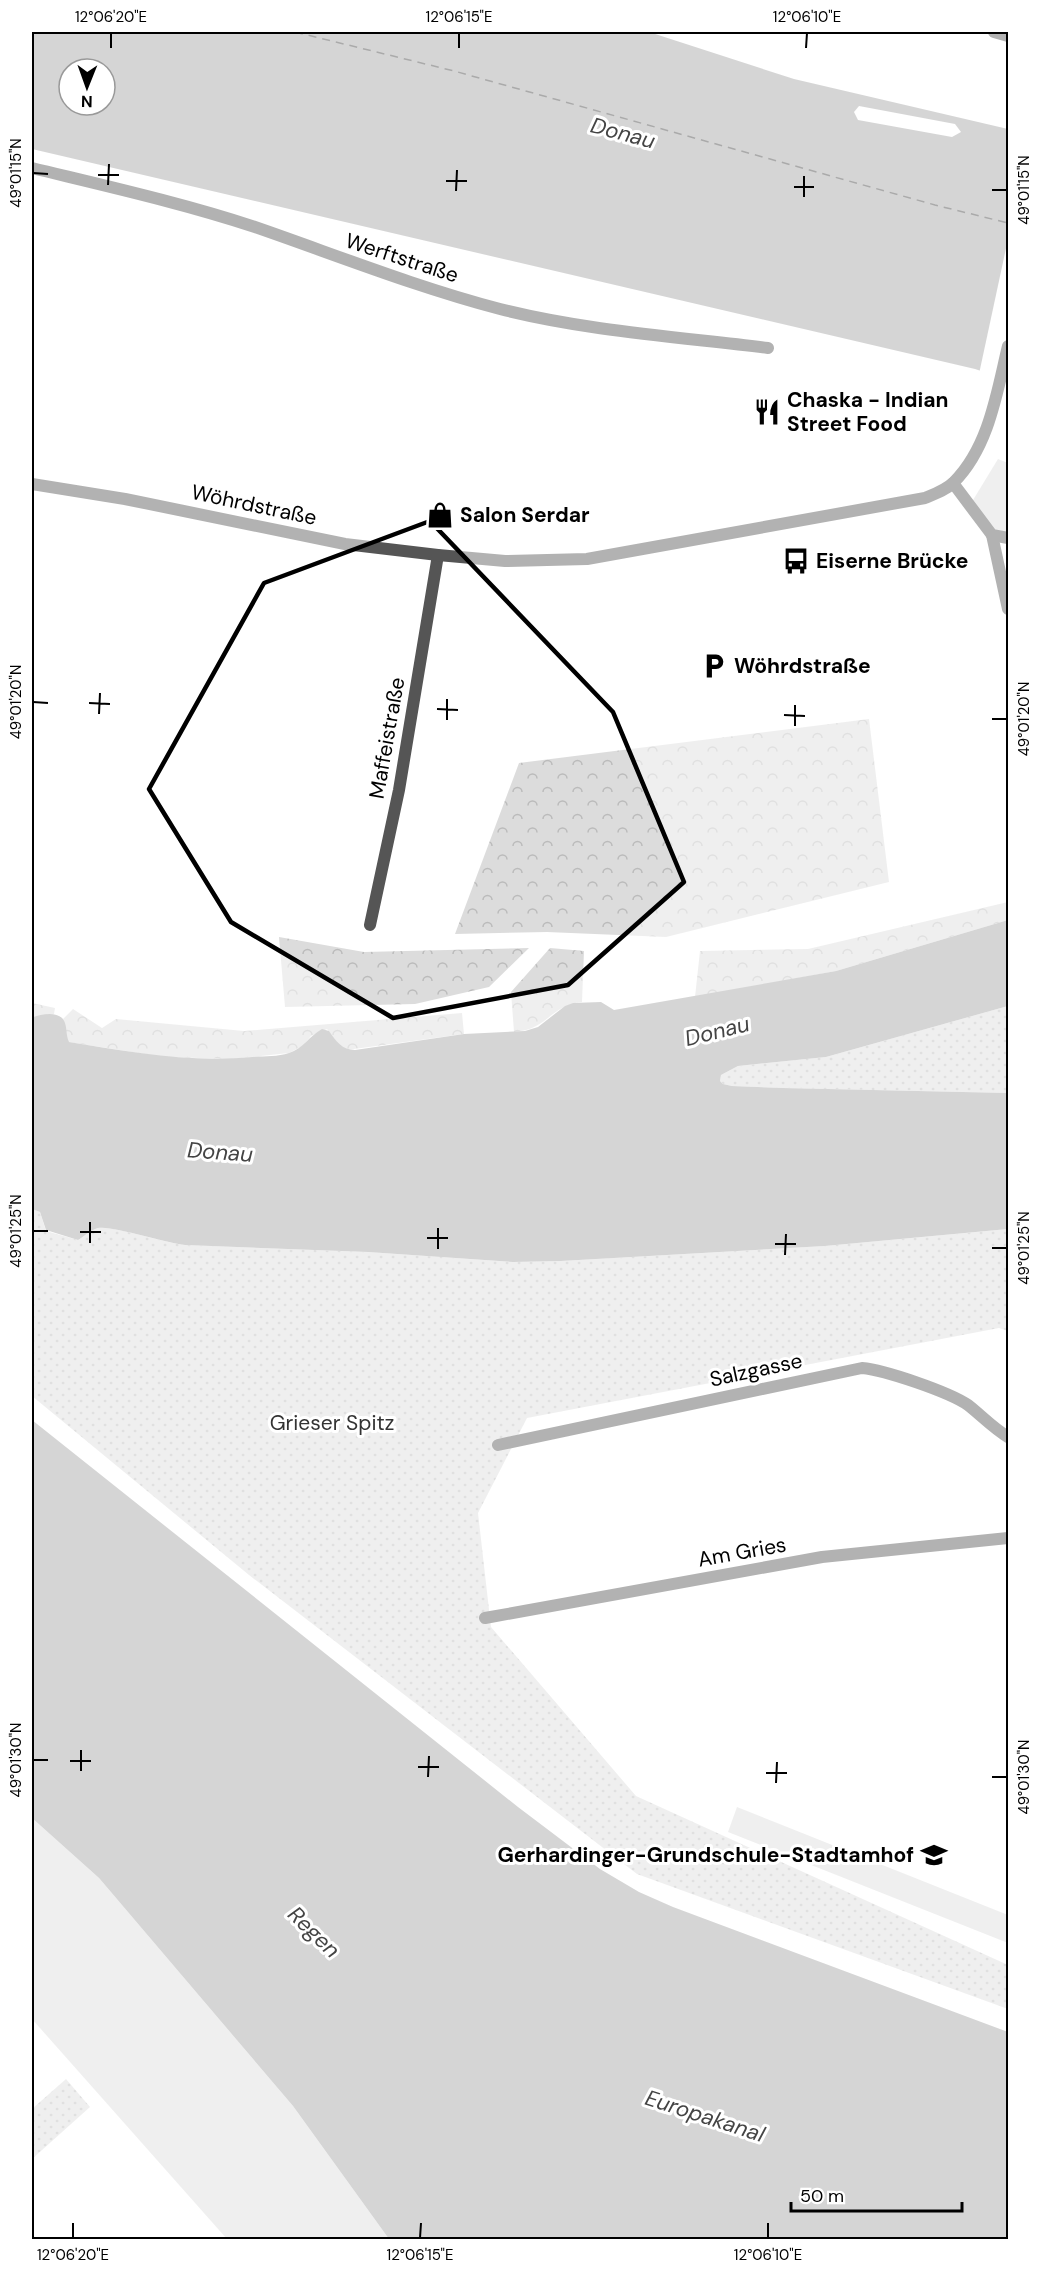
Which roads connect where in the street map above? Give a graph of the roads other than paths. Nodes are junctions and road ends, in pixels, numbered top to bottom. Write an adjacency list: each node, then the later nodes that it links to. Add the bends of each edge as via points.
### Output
1 (994, 32): 2 (street)
2 (1008, 36)
3 (32, 168): 5 (street, Werftstraße, via 254,227 383,274 499,309 552,321)
4 (1008, 346): 6 (street, via 988,426 977,450)
5 (768, 348)
6 (953, 483): 8 (street); 10 (street, Wöhrdstraße, via 926,498 587,559 505,561)
7 (32, 484): 10 (street, Wöhrdstraße, via 345,543)
8 (992, 535): 9 (street); 11 (street)
9 (1008, 538)
10 (438, 555): 12 (street, Maffeistraße, via 399,790)
11 (1008, 609)
12 (370, 926)
13 (1008, 1437): 14 (street, Salzgasse, via 952,1397 876,1369 862,1368)
14 (498, 1445)
15 (1008, 1538): 16 (street, Am Gries, via 822,1557)
16 (485, 1618)

